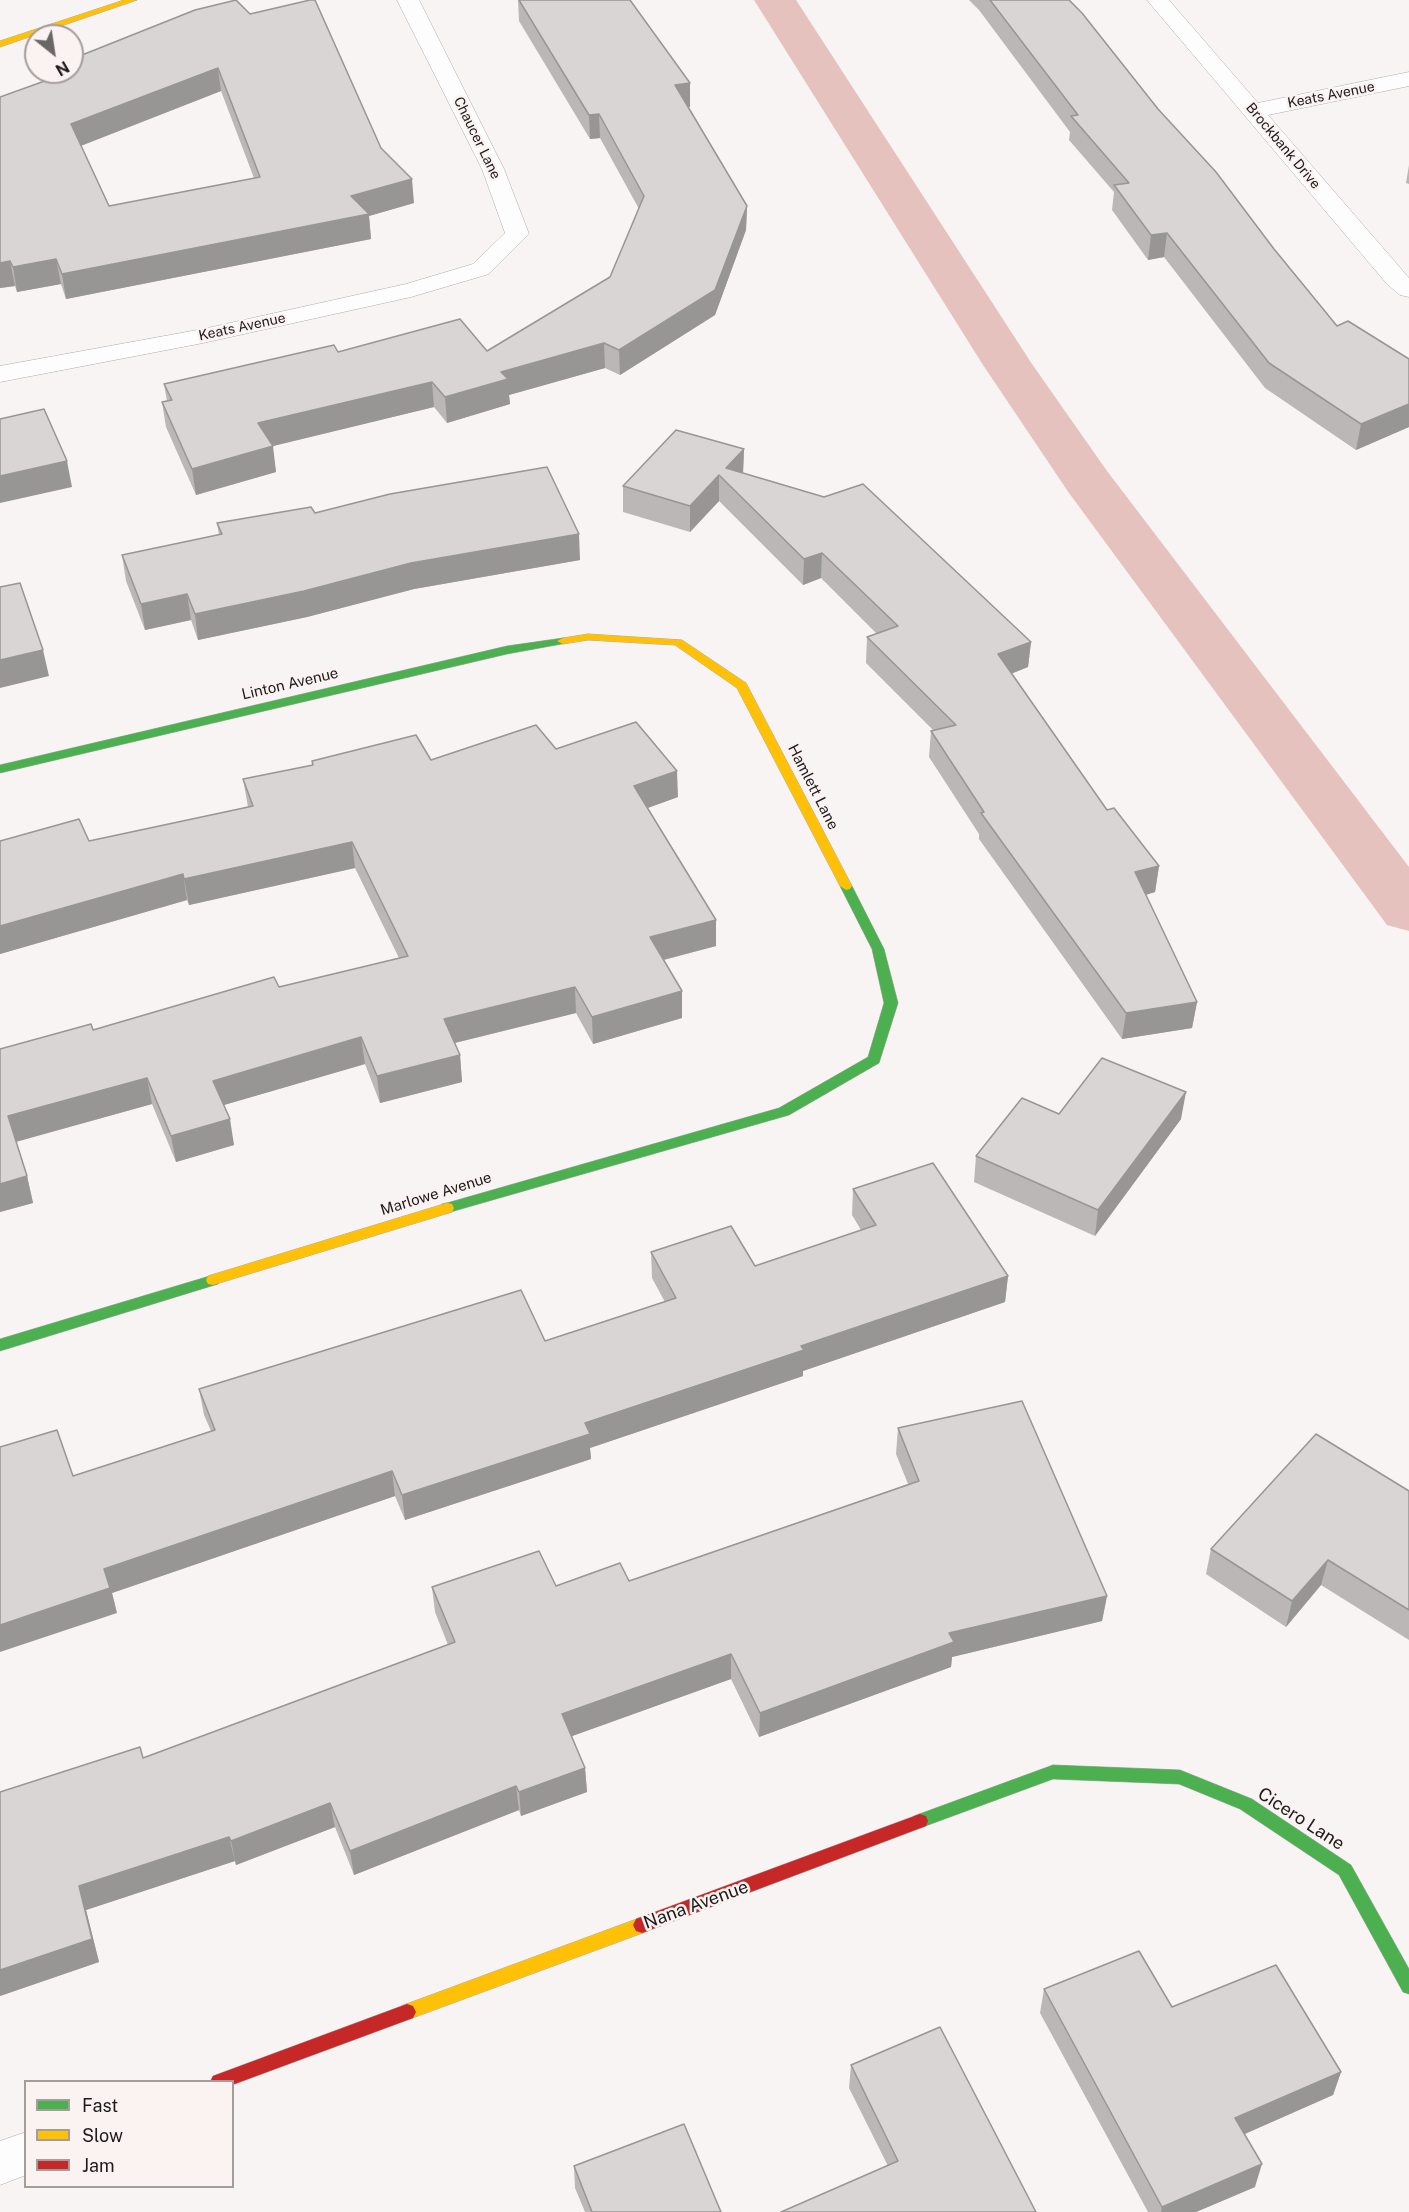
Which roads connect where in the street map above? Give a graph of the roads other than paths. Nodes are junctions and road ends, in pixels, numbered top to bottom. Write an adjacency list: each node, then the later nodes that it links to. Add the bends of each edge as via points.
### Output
1 (133, 0): 4 (street)
2 (408, 0): 7 (street, Chaucer Lane, via 493,169 517,234)
3 (1158, 0): 6 (street, Brockbank Drive)
4 (0, 44)
5 (1409, 80): 6 (street, Keats Avenue)
6 (1253, 111): 8 (street, Brockbank Drive)
7 (481, 269): 9 (street, Keats Avenue, via 411,290 203,336)
8 (1409, 290)
9 (0, 374)
10 (588, 637): 11 (street, Linton Avenue, via 507,650); 12 (street, Hamlett Lane, via 678,642 742,686 878,949 891,1003)
11 (0, 769)
12 (874, 1060): 13 (street, Marlowe Avenue, via 784,1112 490,1195)
13 (0, 1345)
14 (1180, 1777): 15 (street, Cicero Lane, via 1246,1804 1345,1870); 16 (street, Nana Avenue, via 1053,1772)
15 (1409, 1986)
16 (224, 2080)
17 (24, 2154): 18 (street)
18 (0, 2163)

